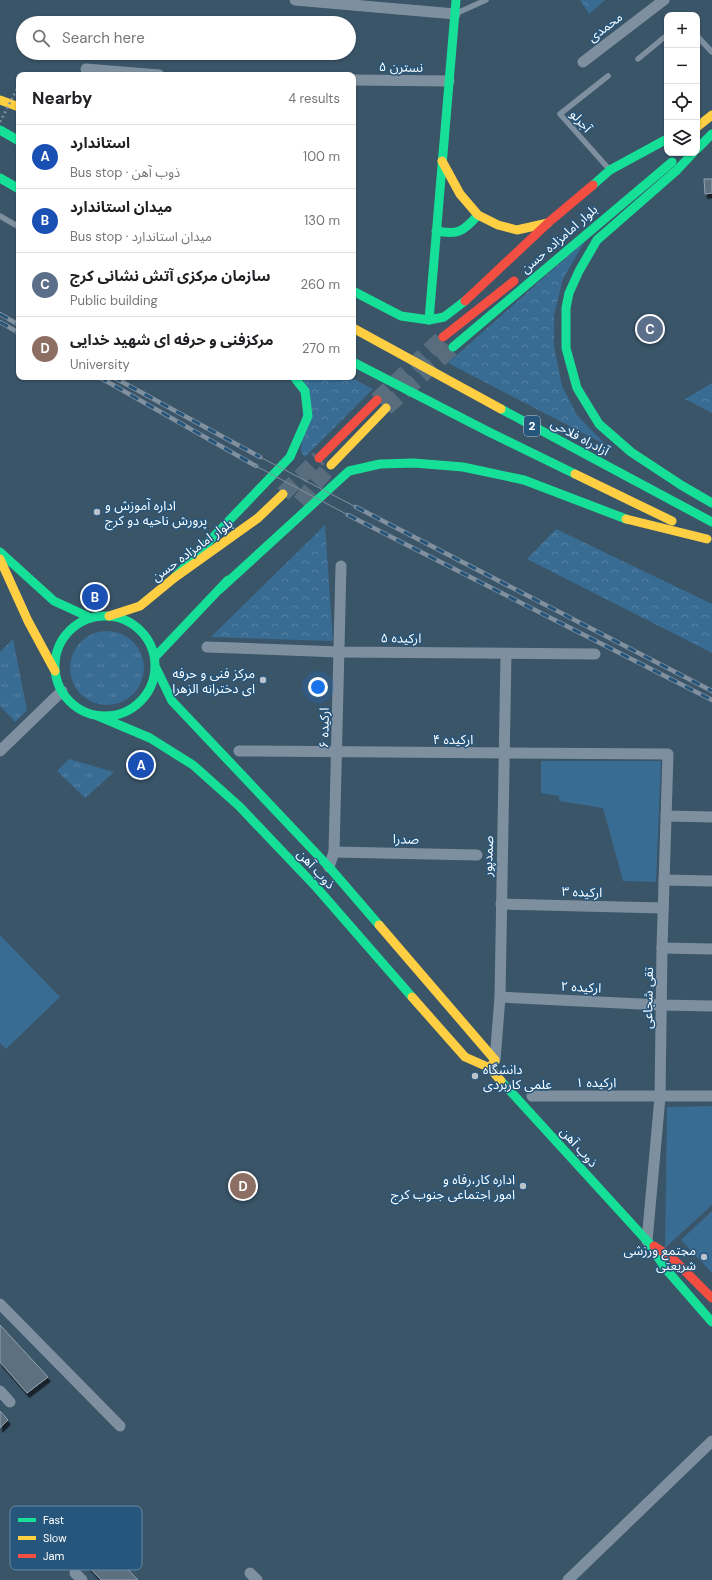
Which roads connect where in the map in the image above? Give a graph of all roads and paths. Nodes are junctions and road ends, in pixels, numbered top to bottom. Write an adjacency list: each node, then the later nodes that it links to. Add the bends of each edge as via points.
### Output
1 (295, 0): 5 (street)
2 (456, 0): 5 (main road)
3 (486, 0): 5 (lane)
4 (664, 0): 10 (street, محمدی)
5 (455, 14): 15 (main road)
6 (664, 37): 9 (lane)
7 (700, 39): 8 (lane)
8 (712, 52)
9 (638, 59)
10 (583, 62)
11 (86, 69): 12 (street)
12 (122, 72)
13 (608, 76): 33 (lane, آجرلو, via 560,114)
14 (356, 80): 15 (street, نسترن ۵)
15 (449, 81): 32 (main road)
16 (16, 93): 20 (path, bridge)
17 (0, 100): 18 (main road)
18 (16, 107)
19 (709, 117): 21 (main road); 22 (main road)
20 (0, 122)
21 (700, 122)
22 (700, 124)
23 (0, 130): 26 (main road)
24 (712, 130): 27 (main road)
25 (712, 134): 29 (main road)
26 (16, 139)
27 (700, 140)
28 (664, 141): 33 (main road)
29 (700, 146)
30 (680, 156): 48 (main road, بلوار امامزاده حسن, via 615,208)
31 (690, 156): 56 (main road, via 597,240 568,293 566,348 577,388 598,424 631,452)
32 (442, 161): 37 (main road, via 460,194); 41 (main road)
33 (610, 170): 39 (main road)
34 (0, 178): 35 (main road)
35 (16, 187)
36 (623, 191): 42 (main road, بلوار امامزاده حسن)
37 (478, 215): 39 (main road, via 516,230); 41 (main road, via 463,232 451,234)
38 (0, 216): 40 (lane)
39 (550, 222): 45 (main road, via 458,307 444,317)
40 (16, 225)
41 (436, 231): 45 (main road)
42 (544, 258)
43 (518, 278): 47 (main road, بلوار امامزاده حسن)
44 (356, 293): 45 (main road, via 401,316)
45 (428, 320)
46 (356, 330): 58 (main road, آزادراه فلاحی / 2)
47 (443, 337)
48 (453, 347)
49 (356, 364): 59 (main road, 2, via 496,436)
50 (296, 380): 63 (main road, via 305,391 308,416 290,457)
51 (377, 400): 53 (main road)
52 (386, 408): 54 (main road)
53 (319, 458)
54 (331, 465)
55 (283, 494): 63 (main road, بلوار امامزاده حسن, via 258,518)
56 (712, 503)
57 (289, 513): 64 (main road)
58 (712, 522)
59 (710, 540): 64 (main road, via 626,519 524,480 463,467 414,463 380,464 349,471)
60 (0, 552): 66 (main road, via 54,601)
61 (0, 559): 73 (main road, via 28,621)
62 (341, 566): 68 (street, ارکیده ۶)
63 (174, 578): 65 (main road, بلوار امامزاده حسن, via 140,606)
64 (220, 589): 71 (main road)
65 (109, 616): 66 (main road); 71 (main road, via 125,620 139,629 150,642)
66 (91, 618): 73 (main road, via 75,625 63,638 56,654)
67 (207, 647): 68 (street, ارکیده ۵)
68 (339, 652): 69 (street, ارکیده ۵); 78 (street, ارکیده ۶)
69 (506, 654): 70 (street, ارکیده ۵); 79 (street, صمدپور)
70 (595, 654)
71 (155, 657): 72 (main road)
72 (156, 668): 75 (main road, via 152,684 144,699 131,710 115,716); 85 (main road, ذوب آهن, via 172,701)
73 (55, 671): 74 (main road)
74 (62, 691): 75 (main road, via 69,701 82,711); 76 (street)
75 (98, 716): 88 (main road, ذوب آهن, via 150,738 193,765 239,806)
76 (0, 751)
77 (239, 751): 78 (street, ارکیده ۴)
78 (337, 752): 79 (street, ارکیده ۴); 83 (street, ارکیده ۶)
79 (505, 753): 80 (street, ارکیده ۴); 89 (street, صمدپور)
80 (668, 754): 81 (street, تقی شجاعی)
81 (666, 816): 82 (street); 86 (street, تقی شجاعی)
82 (712, 817)
83 (334, 852): 84 (street, صدرا); 85 (street, ارکیده ۶)
84 (477, 855)
85 (329, 867): 88 (main road); 96 (main road, ذوب آهن)
86 (664, 880): 87 (street); 90 (street, تقی شجاعی)
87 (712, 881)
88 (317, 888): 96 (main road, ذوب آهن, via 465,1057)
89 (501, 904): 90 (street, ارکیده ۳); 93 (street, صمدپور)
90 (663, 908): 91 (street, تقی شجاعی)
91 (662, 948): 92 (street); 94 (street, تقی شجاعی)
92 (712, 949)
93 (500, 998): 94 (street, ارکیده ۲); 96 (street, صمدپور)
94 (661, 1006): 95 (street, ارکیده ۲); 99 (street, تقی شجاعی)
95 (712, 1006)
96 (492, 1064): 100 (main road, ذوب آهن)
97 (532, 1096): 99 (street, ارکیده ۱)
98 (712, 1096): 99 (street, ارکیده ۱)
99 (660, 1097): 100 (street, تقی شجاعی)
100 (648, 1242): 101 (main road, ذوب آهن, via 672,1258); 103 (main road, ذوب آهن, via 665,1268)
101 (712, 1298)
102 (0, 1304): 106 (street)
103 (712, 1322)
104 (0, 1391): 105 (street)
105 (10, 1402)
106 (120, 1426)
107 (712, 1441): 108 (street)
108 (568, 1580)

